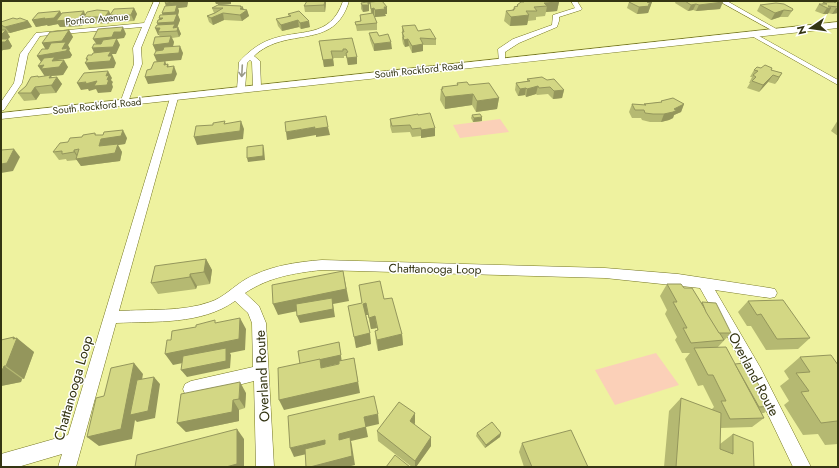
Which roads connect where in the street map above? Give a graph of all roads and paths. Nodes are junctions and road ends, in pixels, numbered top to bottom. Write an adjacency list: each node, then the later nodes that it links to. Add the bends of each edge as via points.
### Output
1 (157, 1): 7 (street)
2 (346, 1): 11 (street, via 338,18 330,26 311,34 275,40 258,48)
3 (574, 1): 12 (street, via 579,10 556,16 555,26 516,41 501,51)
4 (722, 1): 9 (street)
5 (832, 1): 6 (street)
6 (838, 4)
7 (146, 25): 17 (street, via 137,48 138,64); 18 (street, Portico Avenue, via 38,34 24,54 18,84)
8 (838, 25): 9 (street, South Rockford Road)
9 (777, 31): 10 (street, South Rockford Road)
10 (752, 34): 12 (street, South Rockford Road); 13 (street)
11 (250, 57): 14 (street, via 256,61); 15 (street, one-way to 15, via 243,62)
12 (502, 61): 14 (street, South Rockford Road)
13 (838, 83)
14 (257, 87): 15 (street, South Rockford Road)
15 (241, 89): 16 (street, South Rockford Road)
16 (174, 98): 17 (street, South Rockford Road); 23 (street, Chattanooga Loop)
17 (124, 103): 19 (street, South Rockford Road)
18 (1, 108)
19 (1, 116)
20 (704, 283): 21 (street, Chattanooga Loop, via 605,273 305,266 275,273 250,283); 22 (street, Chattanooga Loop); 30 (street, Overland Route, via 755,372)
21 (236, 293): 23 (street, Chattanooga Loop, via 216,306 201,310); 24 (street, Overland Route, via 254,310 259,323)
22 (770, 293)
23 (110, 317): 26 (street, Chattanooga Loop)
24 (262, 372): 25 (street); 29 (street, Overland Route)
25 (191, 389)
26 (74, 442): 27 (street); 28 (street, Chattanooga Loop)
27 (1, 463)
28 (67, 467)
29 (265, 467)
30 (802, 467)

